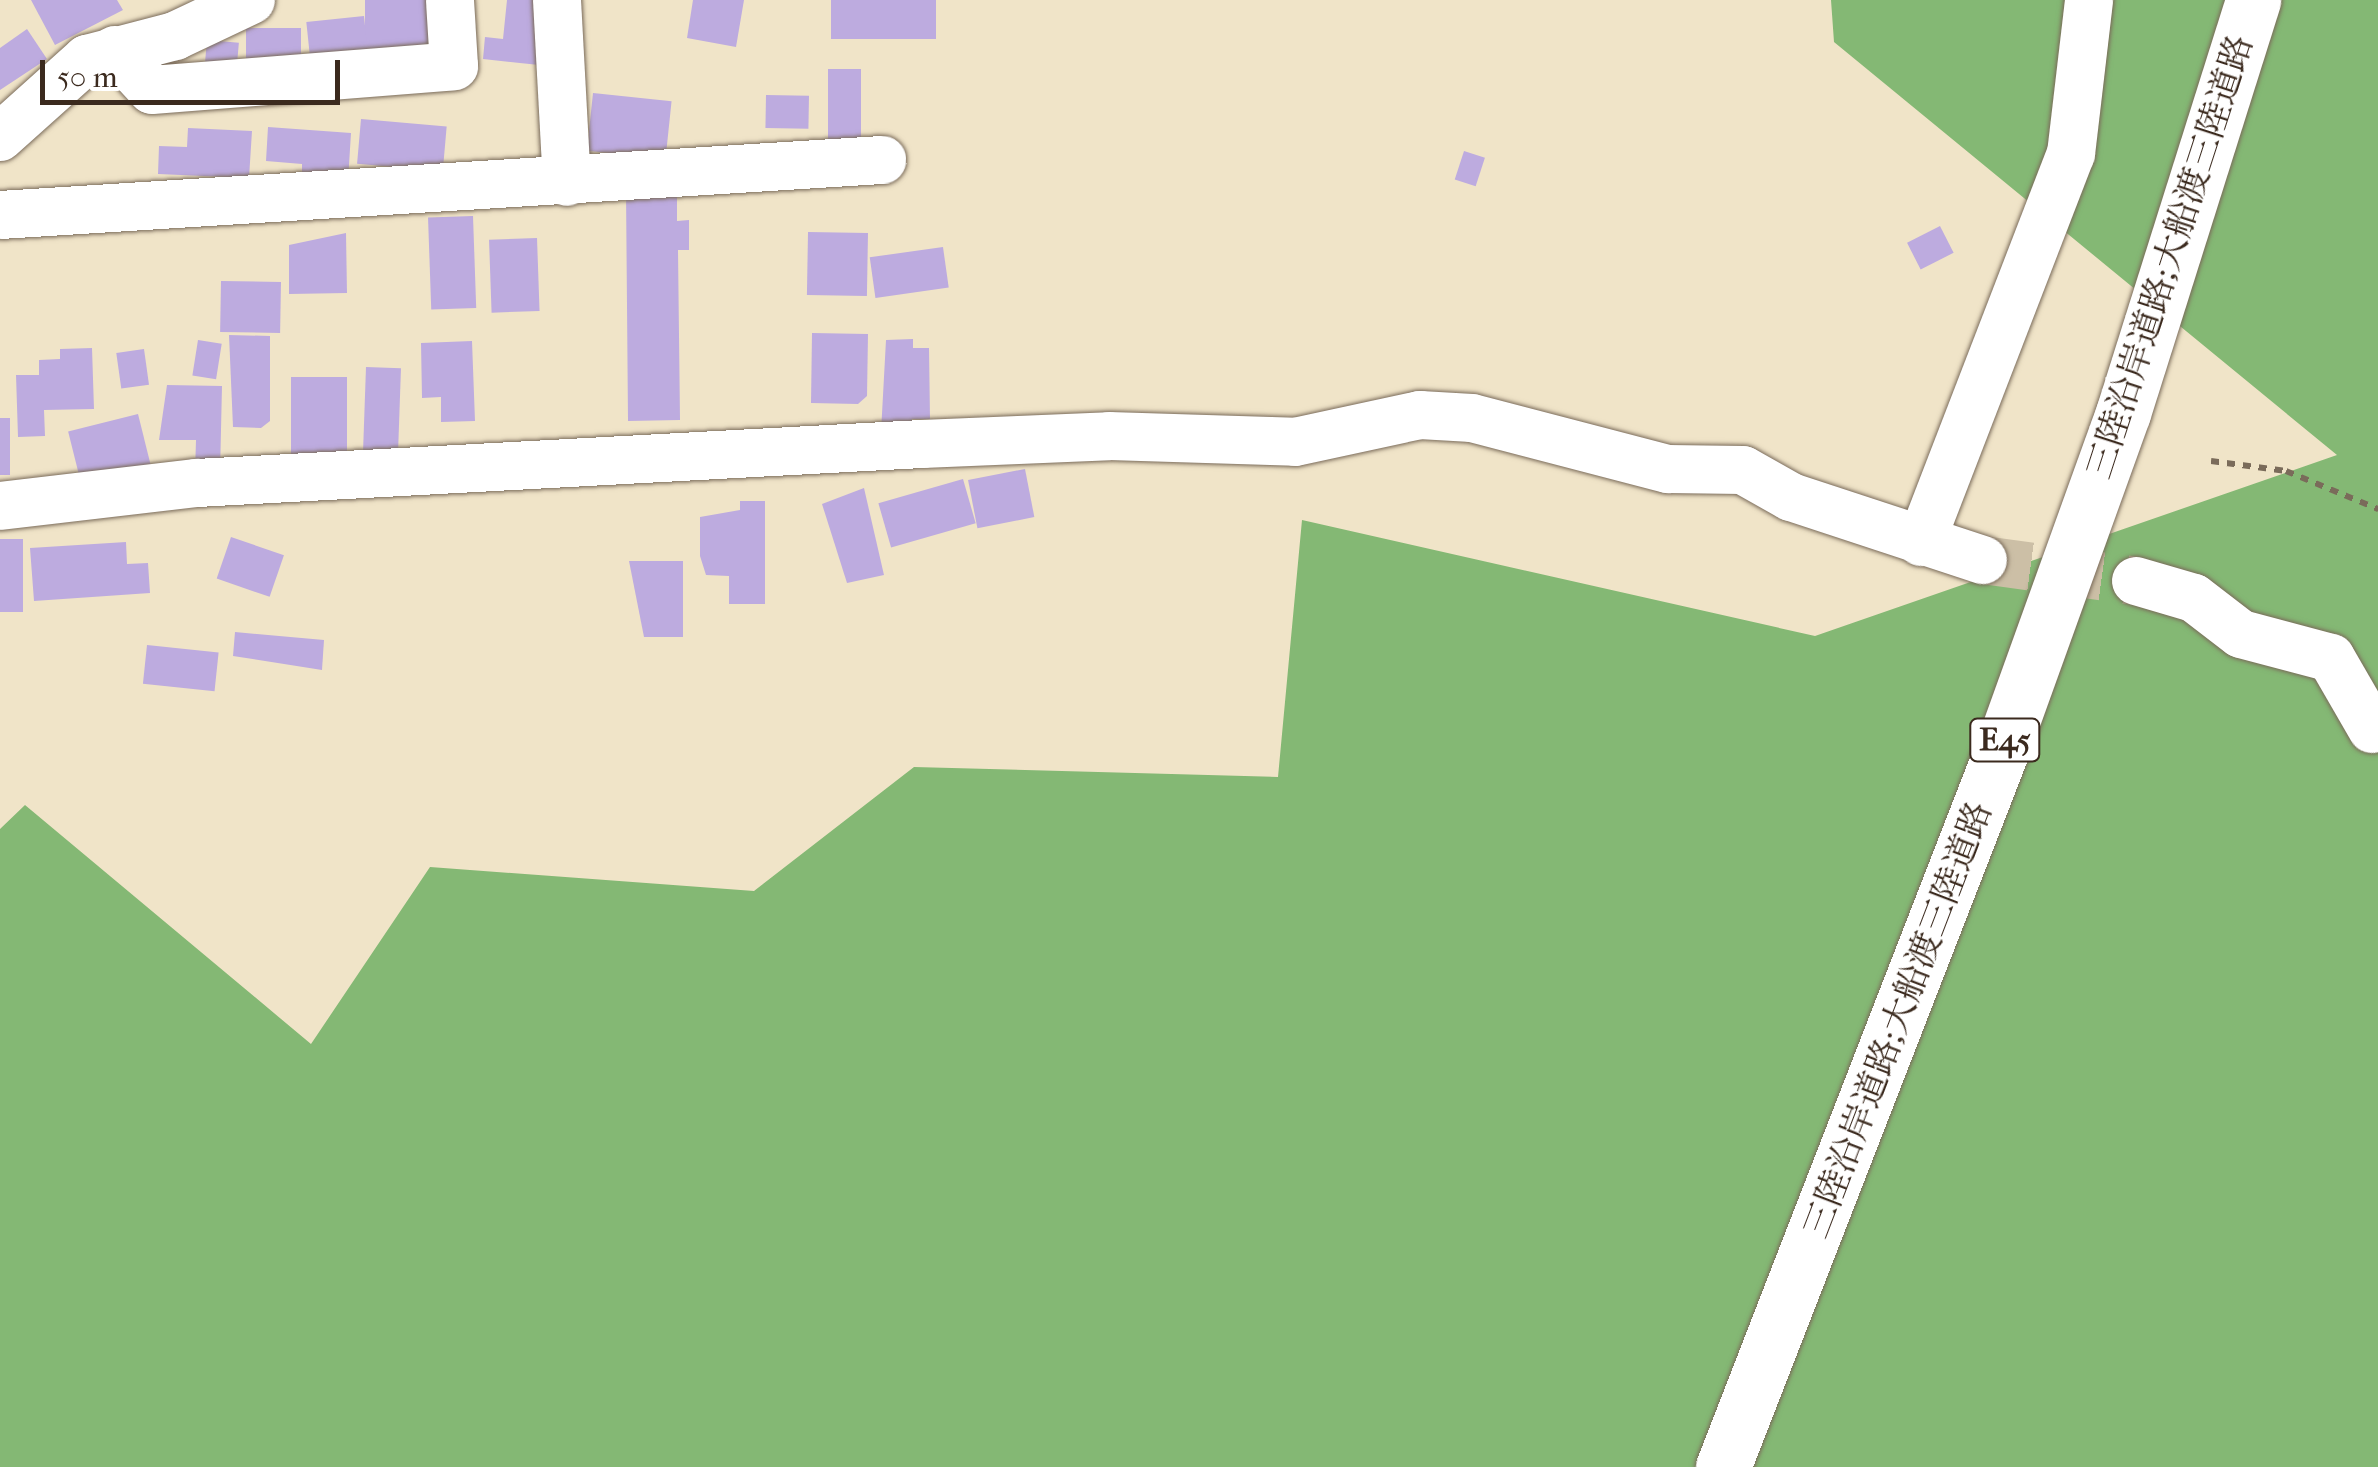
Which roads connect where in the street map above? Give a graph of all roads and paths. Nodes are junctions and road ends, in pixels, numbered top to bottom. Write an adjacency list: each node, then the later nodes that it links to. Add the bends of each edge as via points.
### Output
1 (251, 0): 6 (street, via 175,36)
2 (450, 0): 6 (street, via 454,66 152,90)
3 (557, 0): 9 (street)
4 (2089, 0): 14 (street, via 2072,154)
5 (2253, 0): 18 (highway, 三陸沿岸道路;大船渡三陸道路 / E45, via 2029,674)
6 (115, 50): 7 (street, via 58,78)
7 (0, 137)
8 (882, 160): 9 (street)
9 (567, 182): 10 (street)
10 (0, 215)
11 (2211, 461): 13 (path, via 2286,471)
12 (0, 506): 14 (street, via 197,483 922,444 1108,436 1294,442 1420,415 1472,418 1668,469 1743,470)
13 (2378, 509)
14 (1921, 542): 15 (street)
15 (1983, 560)
16 (2136, 581): 17 (street, via 2194,598 2241,634 2332,658)
17 (2372, 730)
18 (1723, 1467)

